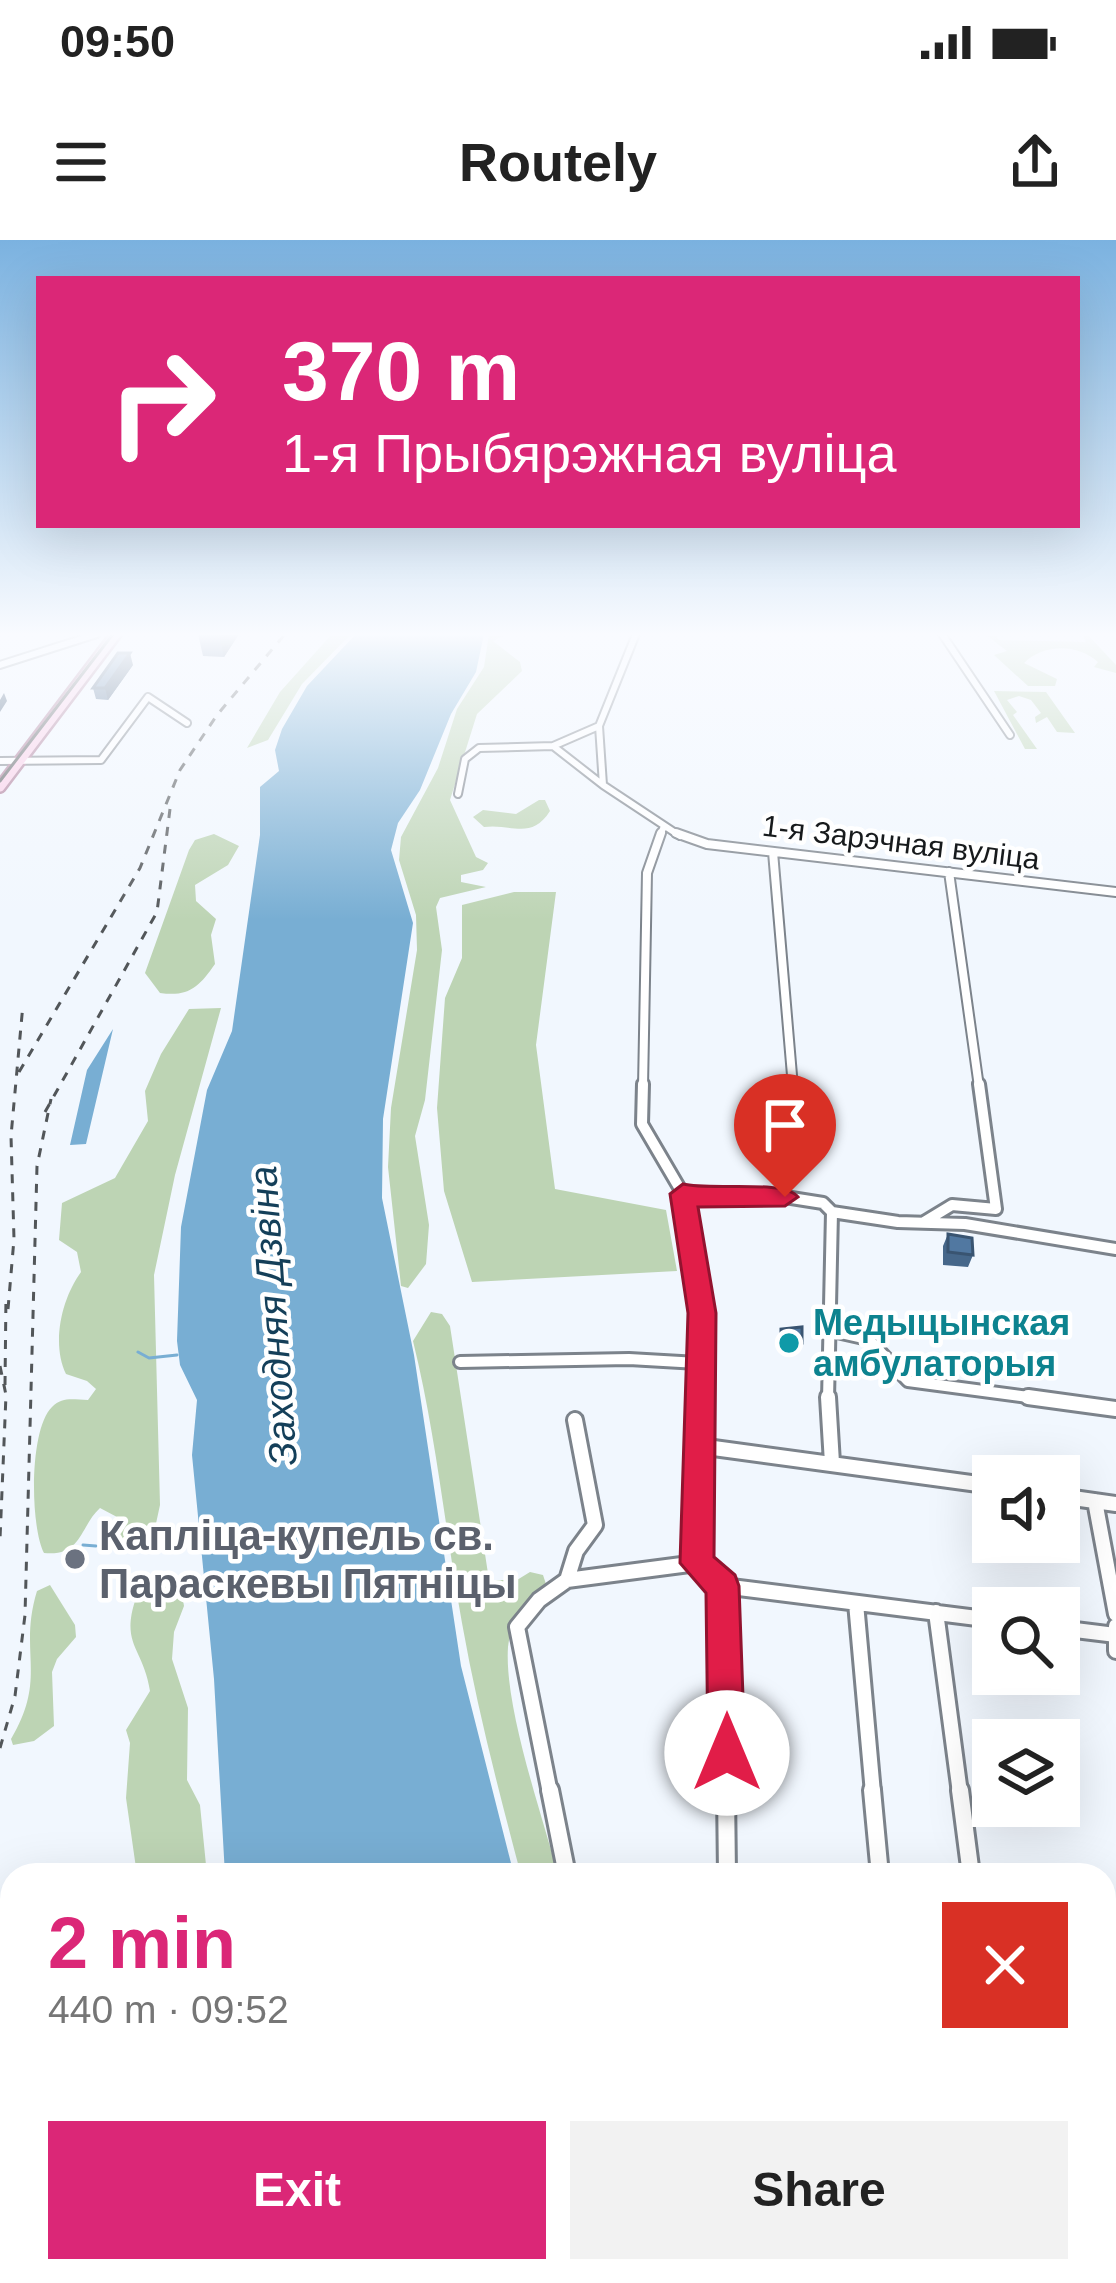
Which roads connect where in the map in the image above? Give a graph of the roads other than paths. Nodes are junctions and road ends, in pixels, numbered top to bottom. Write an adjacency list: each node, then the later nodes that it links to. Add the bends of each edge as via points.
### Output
1 (35, 729): 8 (main road)
2 (123, 729): 8 (street, via 100,760)
3 (591, 729): 7 (street)
4 (599, 729): 10 (street)
5 (1006, 729): 6 (street)
6 (1010, 735)
7 (553, 746): 10 (street, 1-я Зарэчная вуліца); 12 (street, via 475,748)
8 (9, 761): 9 (main road); 11 (main road)
9 (0, 772)
10 (603, 785): 13 (street, 1-я Зарэчная вуліца)
11 (0, 787)
12 (458, 794)
13 (664, 826): 14 (street, 1-я Зарэчная вуліца); 15 (street)
14 (682, 837): 15 (street, 1-я Зарэчная вуліца); 16 (street, 1-я Зарэчная вуліца)
15 (660, 840): 20 (street, via 647,873 642,1124)
16 (773, 852): 17 (street, 1-я Зарэчная вуліца); 19 (street)
17 (949, 872): 18 (street, 1-я Зарэчная вуліца); 22 (street, via 996,1209 952,1205)
18 (1116, 892)
19 (794, 1096)
20 (683, 1194): 21 (street, via 785,1197); 26 (street, via 702,1313)
21 (832, 1212): 22 (street); 24 (street)
22 (924, 1223): 23 (street)
23 (1116, 1249)
24 (828, 1330): 27 (street, via 868,1339 908,1381); 30 (street)
25 (460, 1362): 26 (street)
26 (698, 1363): 29 (street)
27 (1116, 1409)
28 (575, 1420): 36 (street, via 595,1525)
29 (699, 1446): 30 (street); 35 (street)
30 (832, 1463): 31 (street)
31 (972, 1483)
32 (1080, 1499): 33 (street)
33 (1095, 1501): 34 (street); 40 (street)
34 (1116, 1504)
35 (697, 1563): 36 (street); 37 (street)
36 (566, 1580): 45 (street, via 517,1627)
37 (723, 1586): 38 (street); 46 (street)
38 (856, 1603): 39 (street); 47 (street)
39 (936, 1612): 41 (street); 48 (street)
40 (1116, 1614)
41 (972, 1617)
42 (1080, 1630): 43 (street)
43 (1115, 1632): 44 (street)
44 (1116, 1651)
45 (564, 1863)
46 (727, 1863)
47 (879, 1863)
48 (969, 1863)

